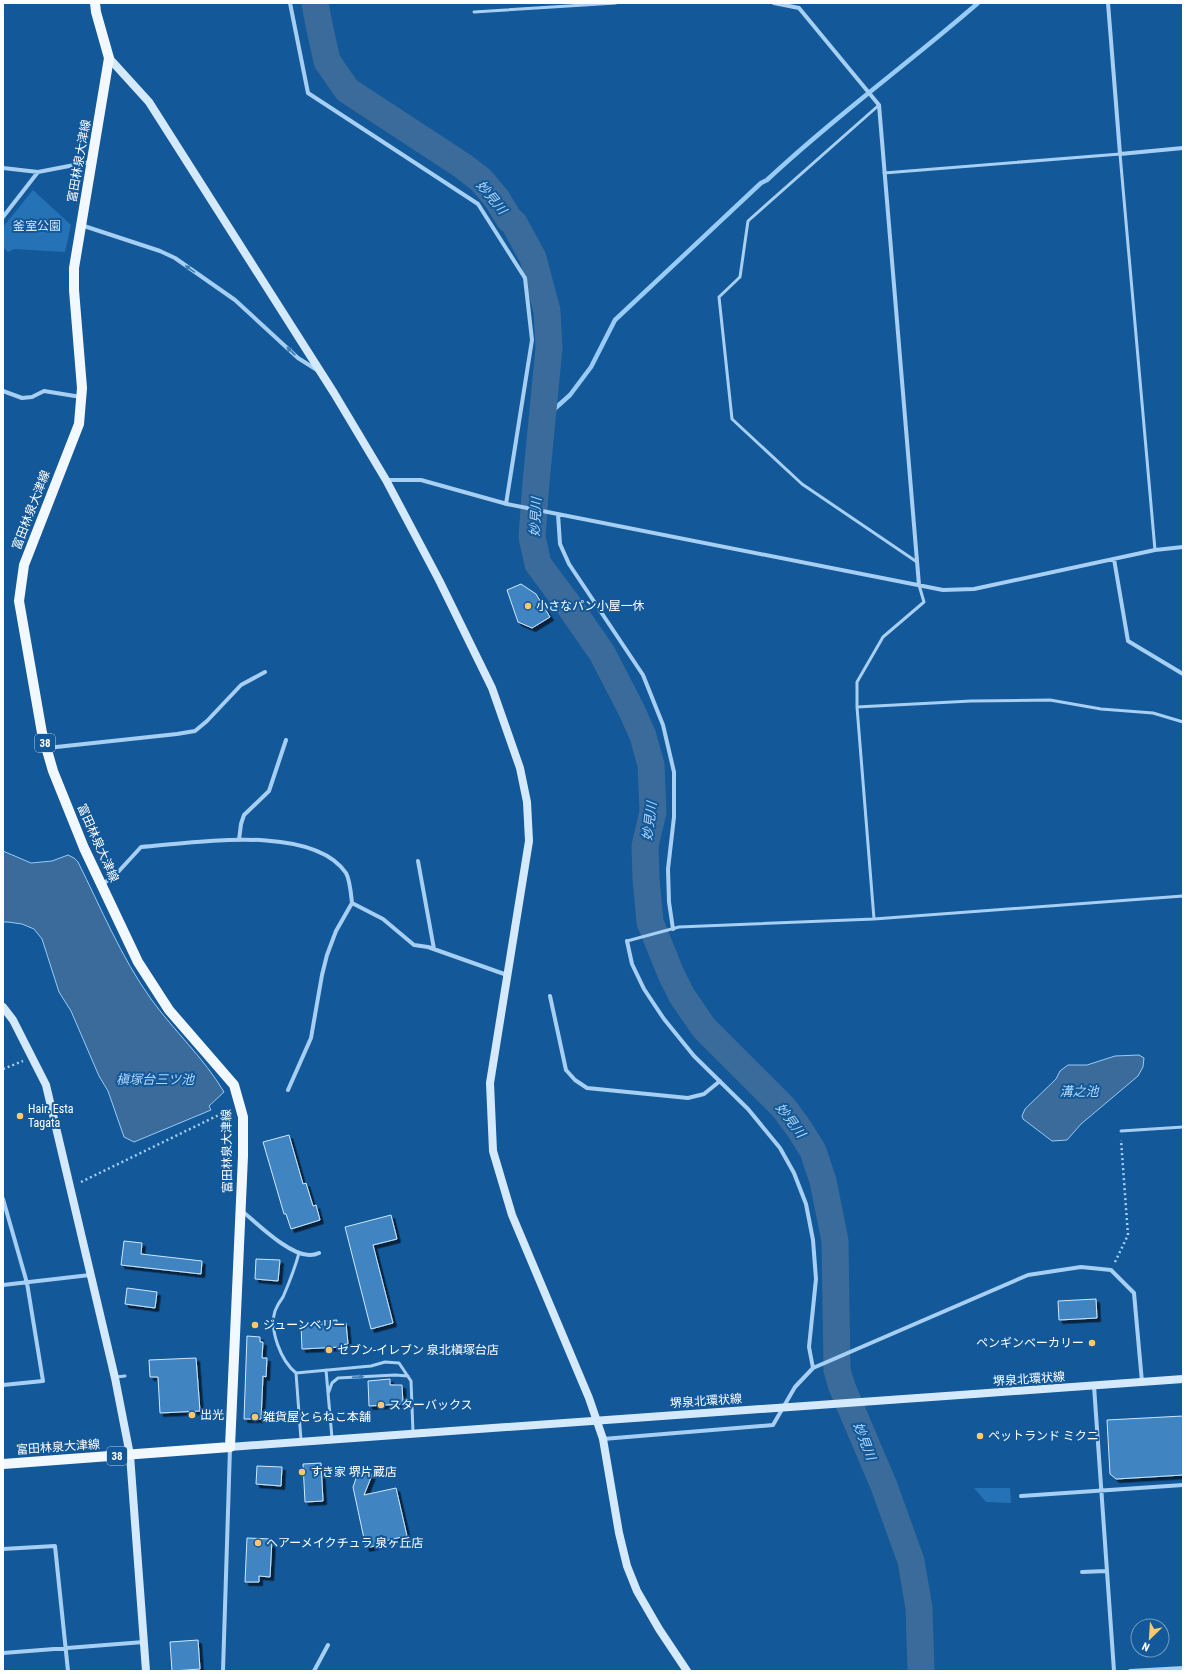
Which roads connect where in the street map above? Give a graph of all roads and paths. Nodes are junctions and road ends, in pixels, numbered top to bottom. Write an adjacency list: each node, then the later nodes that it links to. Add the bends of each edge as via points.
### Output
1 (95, 3): 7 (main road, 富田林泉大津線 / 38)
2 (290, 3): 21 (street, via 308,93 478,204 525,278 532,340)
3 (616, 3): 6 (lane)
4 (774, 3): 8 (street, via 799,8)
5 (1108, 3): 10 (street)
6 (474, 12)
7 (109, 58): 11 (main road, 富田林泉大津線 / 38); 17 (street, via 149,102)
8 (879, 105): 14 (street); 26 (lane, via 748,221 740,277 719,297 732,419 802,484)
9 (1183, 148): 10 (street)
10 (1120, 154): 14 (lane); 24 (lane)
11 (92, 162): 13 (street); 16 (main road, 富田林泉大津線 / 38)
12 (3, 168): 13 (street)
13 (38, 172): 15 (street)
14 (884, 173): 26 (street)
15 (3, 217)
16 (81, 226): 17 (street, one-way to 16, via 298,358 235,300 175,258); 19 (main road, 富田林泉大津線 / 38, via 74,268)
17 (322, 374): 20 (street)
18 (3, 391): 19 (street, via 22,398 32,397 44,391)
19 (81, 397): 33 (main road, 富田林泉大津線 / 38, via 79,424 24,565 19,601)
20 (386, 480): 21 (street, via 421,480); 43 (street, via 492,688 520,768 527,802 529,840)
21 (506, 504): 22 (street)
22 (558, 514): 27 (street); 40 (street, via 560,544 569,564 643,675 663,725 674,772 674,817 668,869)
23 (1183, 547): 24 (street)
24 (1155, 550): 25 (street)
25 (1114, 559): 27 (street, via 974,590 943,590); 29 (street, via 1128,641)
26 (917, 562): 27 (street)
27 (919, 584): 30 (lane, via 924,602 883,637 857,682)
28 (265, 672): 33 (street, via 241,685 195,731)
29 (1183, 674)
30 (857, 707): 31 (lane, via 1050,700 1101,709 1153,712); 39 (lane)
31 (1183, 722)
32 (286, 740): 34 (street, via 269,791 244,815 240,824)
33 (46, 748): 36 (main road, 富田林泉大津線 / 38, via 84,848)
34 (239, 840): 36 (street, via 141,847); 38 (street, via 288,842 313,849 335,861 347,874)
35 (418, 861): 42 (street)
36 (102, 885): 55 (main road, 富田林泉大津線 / 38, via 138,962 169,1010 234,1085 242,1117)
37 (1183, 896): 39 (lane)
38 (352, 903): 42 (street, via 383,919 414,945); 49 (street, via 336,931 327,955 311,1038)
39 (874, 919): 40 (lane)
40 (673, 929): 41 (lane)
41 (626, 941): 48 (street, via 632,964 644,989 664,1019 694,1056)
42 (434, 949): 43 (street)
43 (507, 975): 74 (street, via 490,1083 493,1151 512,1215 589,1398)
44 (550, 996): 48 (street, via 566,1070 587,1088 688,1098 704,1094)
45 (3, 1007): 46 (street, via 13,1020)
46 (32, 1057): 47 (path); 53 (street, via 46,1085)
47 (3, 1069)
48 (720, 1081): 62 (street, via 748,1109 780,1148 794,1173 806,1204 813,1240 816,1279 809,1347)
49 (288, 1090)
50 (221, 1113): 53 (path)
51 (1183, 1127): 52 (lane)
52 (1121, 1131): 58 (path, via 1128,1235)
53 (69, 1188): 59 (street)
54 (3, 1200): 60 (street)
55 (240, 1210): 56 (street); 77 (main road, 富田林泉大津線 / 38)
56 (299, 1253): 57 (street); 64 (lane, via 295,1268 275,1311 274,1330 280,1351 288,1366)
57 (320, 1253)
58 (1111, 1270): 62 (street, via 1081,1267 1028,1275); 69 (street, via 1134,1293)
59 (91, 1275): 60 (street); 67 (street)
60 (27, 1283): 61 (street); 70 (street, via 43,1381)
61 (3, 1284)
62 (813, 1368): 74 (street, via 795,1386 773,1425)
63 (326, 1370): 64 (lane); 66 (lane, via 371,1366 384,1362 399,1363); 72 (lane)
64 (296, 1373): 76 (lane)
65 (125, 1376): 67 (lane)
66 (408, 1376): 72 (lane, one-way to 66, via 332,1383 338,1378); 73 (lane, via 411,1381)
67 (115, 1378): 78 (street)
68 (1183, 1379): 69 (street, 堺泉北環状線)
69 (1142, 1382): 71 (street, 堺泉北環状線)
70 (3, 1385)
71 (1094, 1386): 73 (street, 堺泉北環状線, bridge); 81 (street)
72 (328, 1394): 75 (lane)
73 (413, 1434): 75 (street, 堺泉北環状線)
74 (602, 1439): 96 (street, via 627,1566 637,1591)
75 (332, 1440): 76 (street, 堺泉北環状線)
76 (301, 1442): 77 (street, 堺泉北環状線)
77 (230, 1447): 78 (main road, 富田林泉大津線 / 38); 94 (street)
78 (130, 1455): 79 (main road, 富田林泉大津線 / 38); 86 (street)
79 (3, 1464)
80 (1183, 1485): 81 (street)
81 (1101, 1490): 82 (street); 84 (street)
82 (1021, 1496)
83 (3, 1549): 88 (street, via 56,1546)
84 (1106, 1571): 85 (street); 97 (street)
85 (1082, 1572)
86 (144, 1642): 88 (street); 93 (street)
87 (328, 1645): 95 (street)
88 (66, 1648): 89 (street); 92 (street)
89 (3, 1653)
90 (1183, 1668): 91 (street)
91 (1159, 1670): 98 (street)
92 (68, 1671)
93 (146, 1671)
94 (223, 1671)
95 (314, 1671)
96 (687, 1671)
97 (1114, 1671)
98 (1130, 1671)

